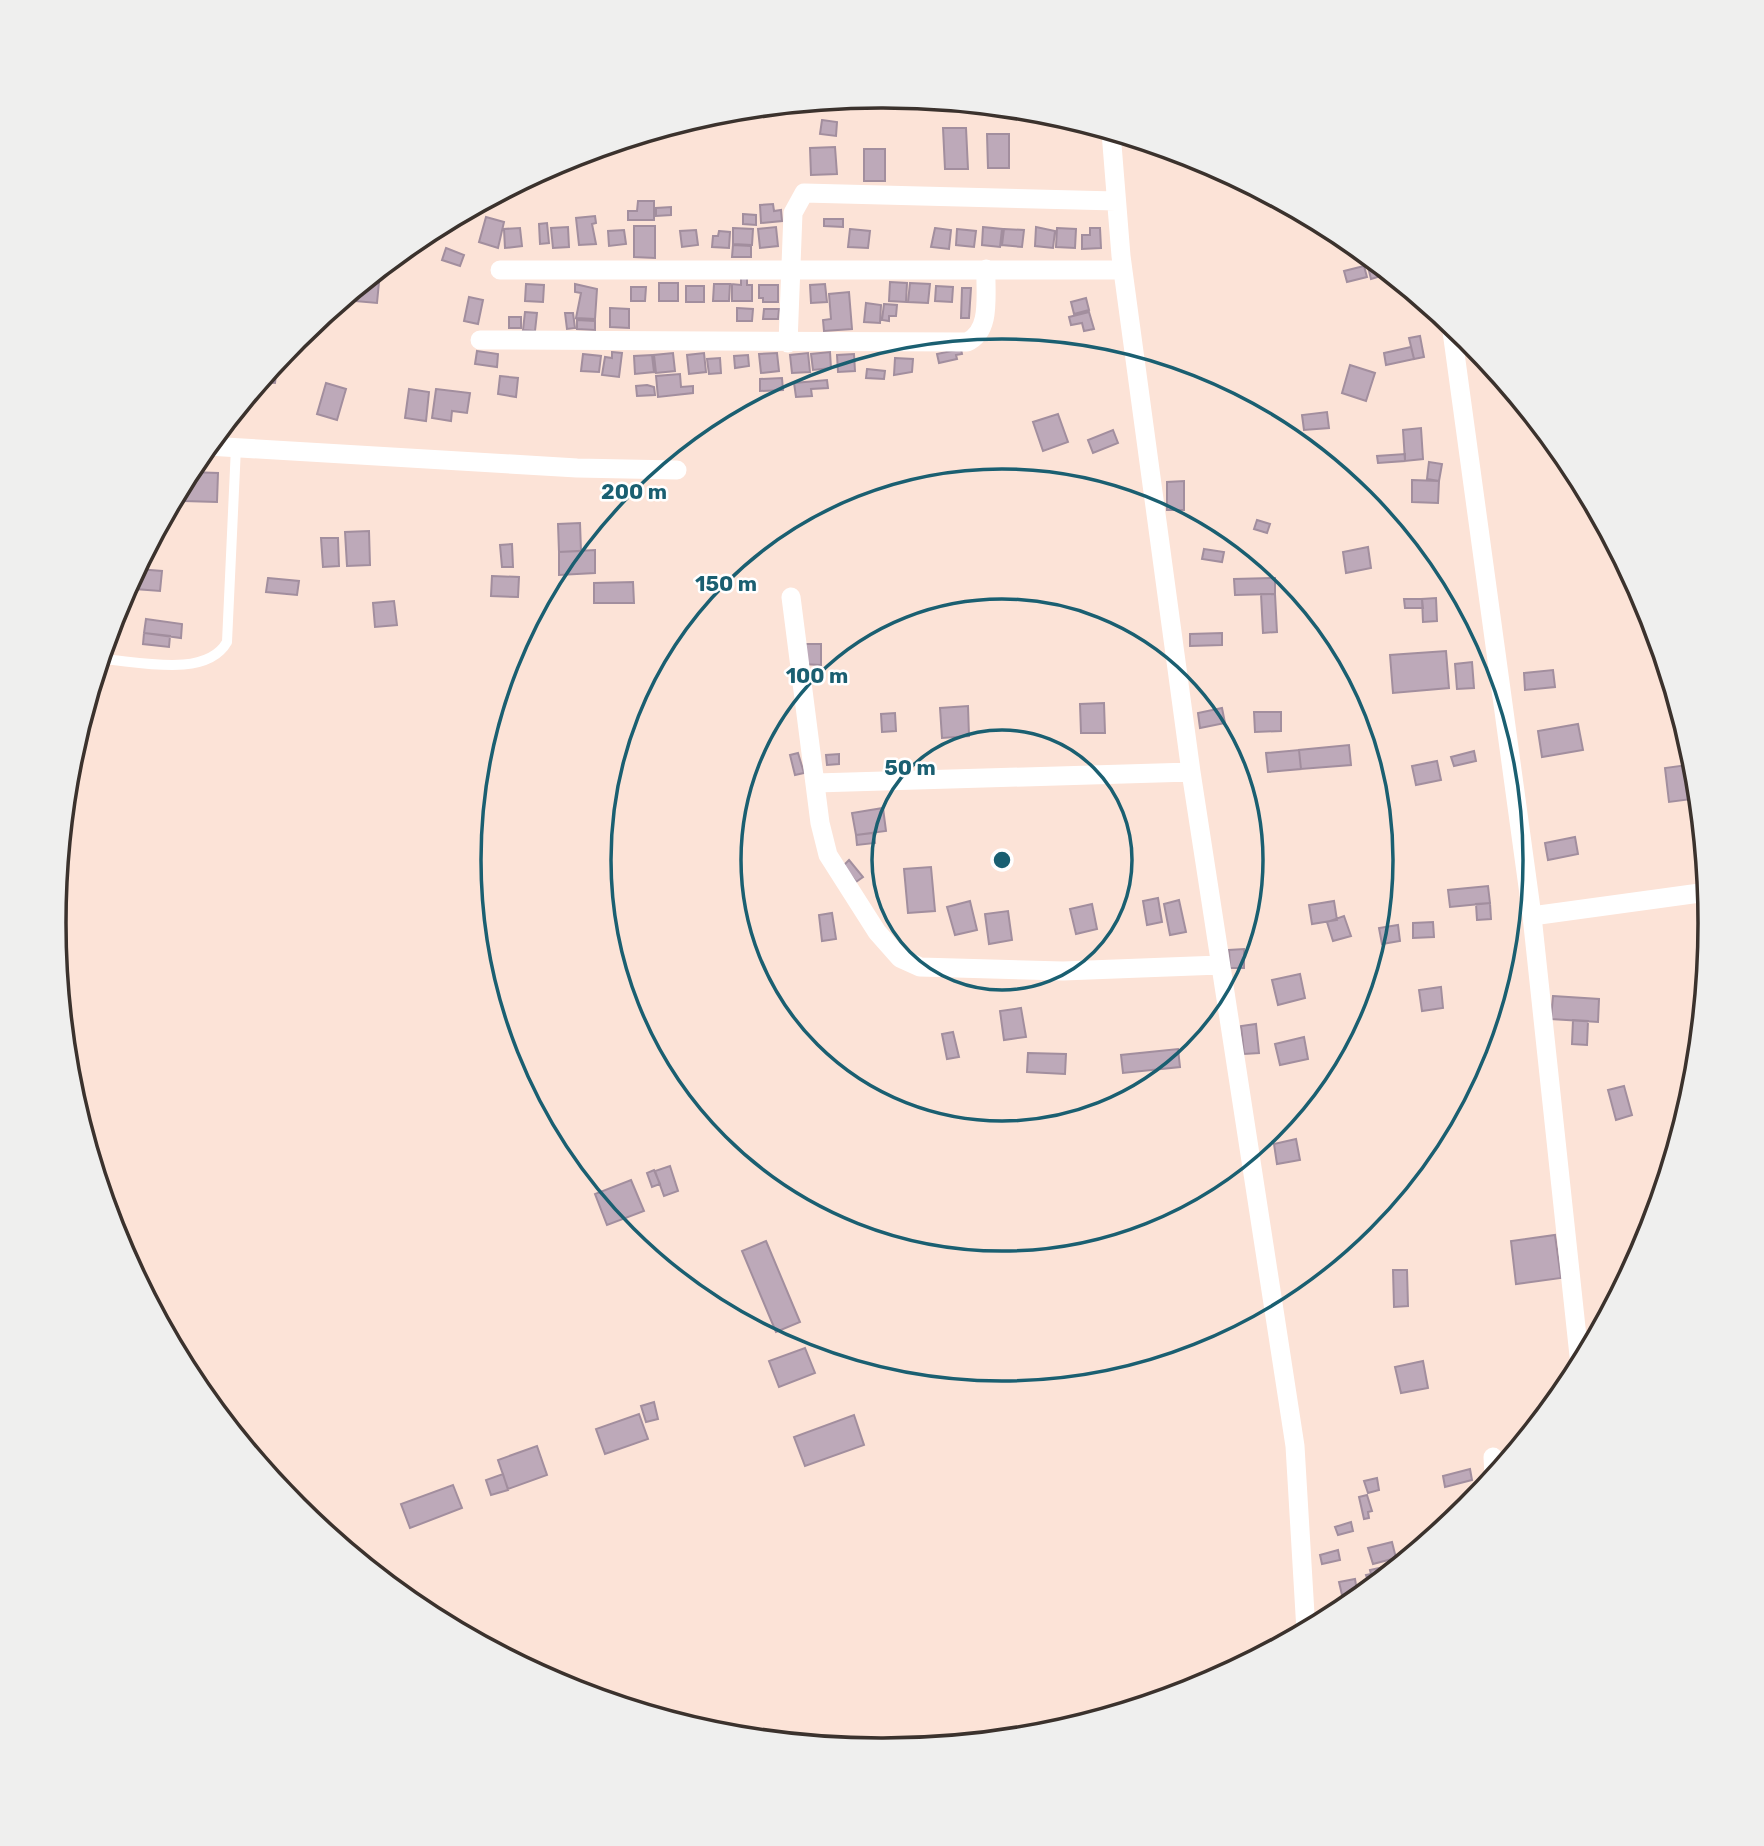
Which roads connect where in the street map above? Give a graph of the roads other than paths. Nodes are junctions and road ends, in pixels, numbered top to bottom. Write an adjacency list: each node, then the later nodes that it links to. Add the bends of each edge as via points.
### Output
1 (1112, 141): 2 (street)
2 (1116, 201): 3 (street, via 804,193 793,213); 6 (street)
3 (790, 269): 4 (street); 5 (street); 9 (street)
4 (500, 270)
5 (986, 270): 6 (street); 9 (street, via 982,329 967,342)
6 (1123, 270): 15 (street)
7 (480, 340): 9 (street)
8 (1453, 341): 18 (street)
9 (788, 343)
10 (221, 446): 11 (street)
11 (236, 447): 12 (street); 14 (lane, via 227,642 221,652 193,664)
12 (677, 470)
13 (791, 597): 16 (street)
14 (111, 660)
15 (1191, 772): 16 (street); 19 (street)
16 (816, 783): 19 (street, via 828,855 877,932 900,958 920,967 1063,971)
17 (1697, 893): 18 (street)
18 (1532, 916): 20 (street)
19 (1220, 965): 21 (street, via 1294,1446)
20 (1578, 1347)
21 (1305, 1620)

